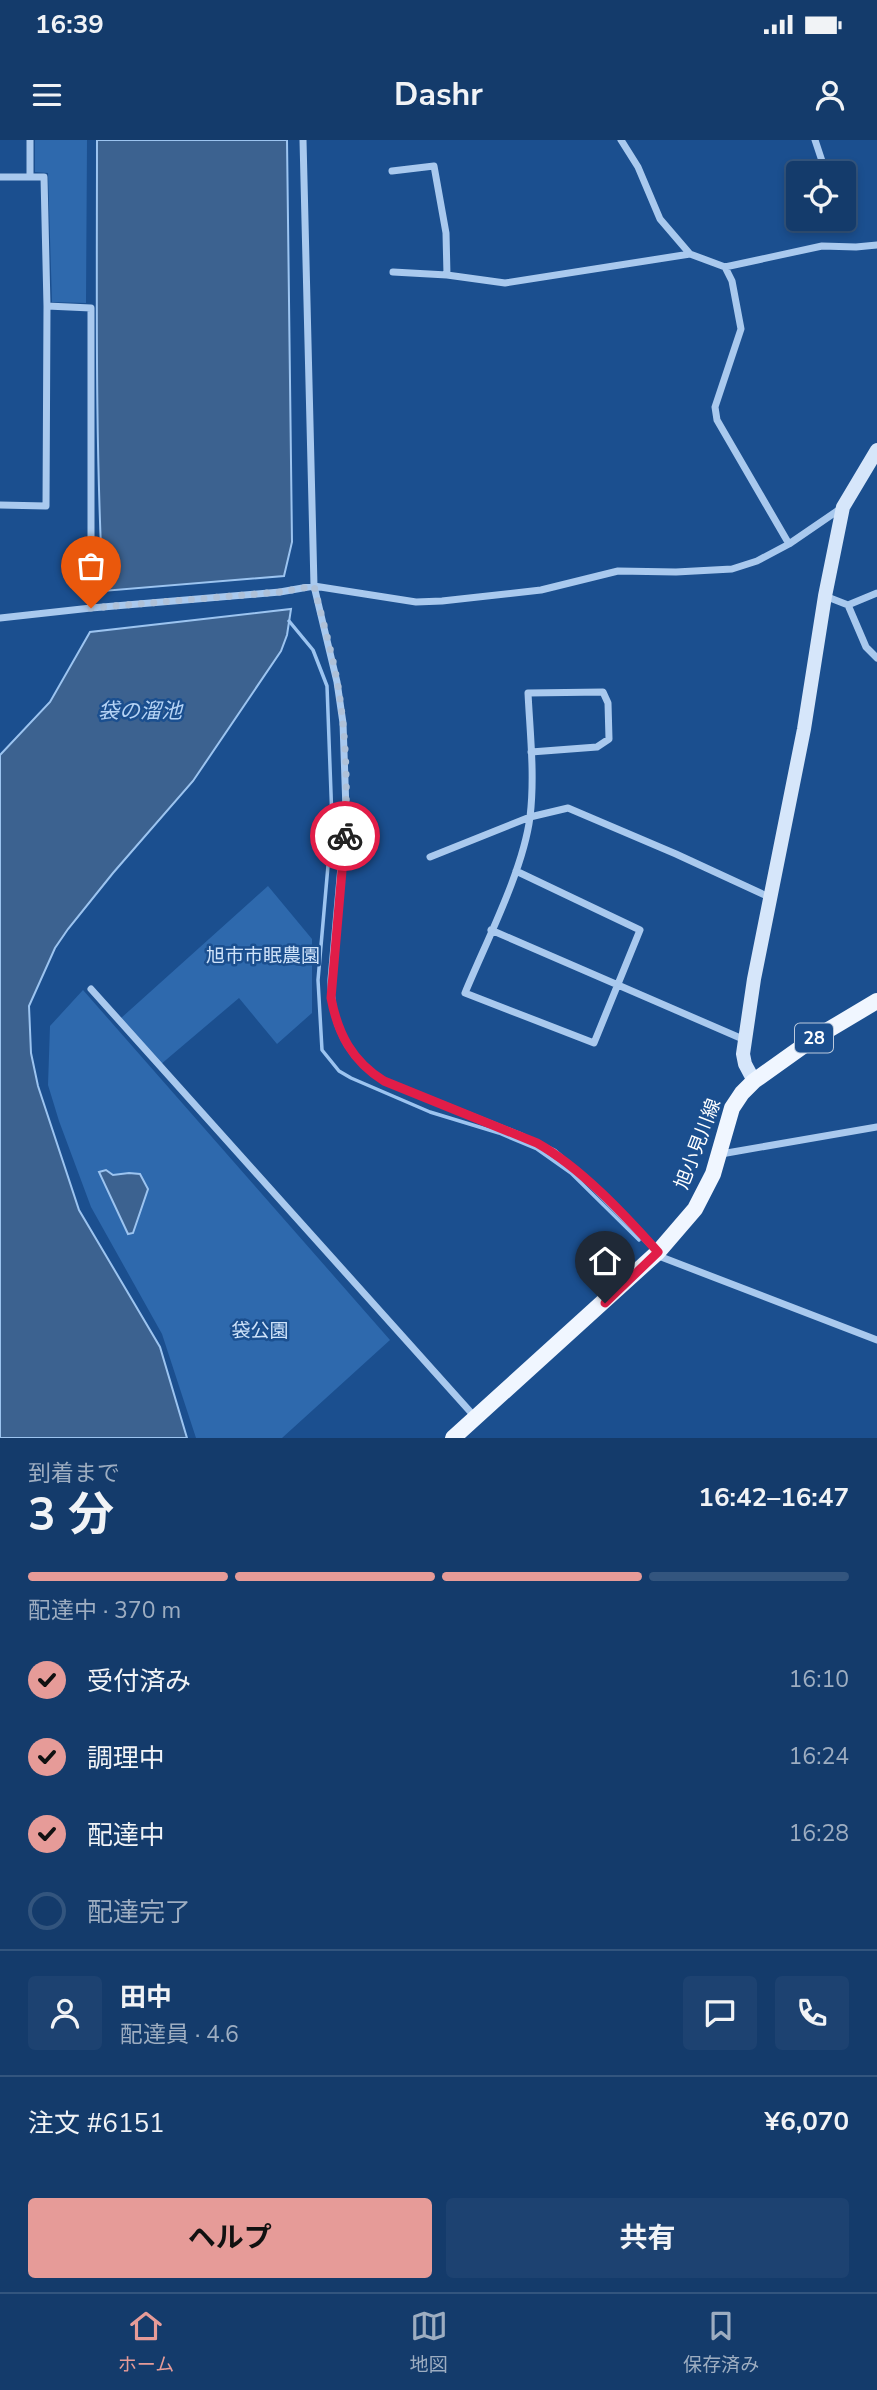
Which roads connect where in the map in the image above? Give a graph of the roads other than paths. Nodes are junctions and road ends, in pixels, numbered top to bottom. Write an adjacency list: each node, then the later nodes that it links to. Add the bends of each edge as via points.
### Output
1 (30, 140): 7 (street)
2 (303, 140): 19 (street)
3 (621, 140): 10 (street, via 660,219)
4 (815, 140): 5 (street)
5 (822, 161)
6 (392, 171): 13 (street, via 434,166 446,233)
7 (30, 176): 8 (street); 14 (street, via 44,177)
8 (0, 177)
9 (877, 245): 11 (street, via 822,246)
10 (690, 254): 11 (street); 13 (street, via 505,283)
11 (725, 267): 18 (street, via 741,329 718,394 717,420)
12 (393, 272): 13 (street)
13 (447, 275)
14 (47, 306): 16 (street, via 46,506); 23 (street, via 91,308)
15 (877, 450): 17 (street)
16 (0, 505)
17 (843, 507): 18 (street); 21 (street)
18 (789, 544): 19 (street, via 732,569 618,571 541,590 442,601 416,602)
19 (314, 586): 23 (street); 39 (street, via 343,723 346,810 331,998 346,1044 366,1070 384,1081 554,1152)
20 (877, 593): 22 (street)
21 (825, 596): 22 (street); 30 (street)
22 (848, 605): 25 (street, via 866,646)
23 (91, 608): 24 (street)
24 (0, 618)
25 (877, 658)
26 (531, 752): 26 (street, via 597,747 609,739 608,703 603,692 528,693); 27 (street)
27 (530, 817): 28 (street); 29 (street); 30 (street, via 568,808)
28 (430, 857)
29 (516, 871): 31 (street); 32 (street, via 640,930)
30 (770, 898): 35 (street)
31 (491, 930): 32 (street); 32 (street, via 464,993 594,1043)
32 (616, 984): 35 (street)
33 (91, 989): 41 (street)
34 (877, 1001): 36 (main road, 旭小見川線 / 28)
35 (746, 1040): 36 (street, via 743,1054)
36 (754, 1081): 38 (main road, 旭小見川線 / 28, via 732,1108)
37 (877, 1126): 38 (street)
38 (720, 1154): 39 (main road, 旭小見川線 / 28, via 703,1197)
39 (657, 1254): 40 (street); 41 (main road, 旭小見川線 / 28)
40 (877, 1340)
41 (475, 1418): 42 (main road, 旭小見川線 / 28)
42 (455, 1437)

